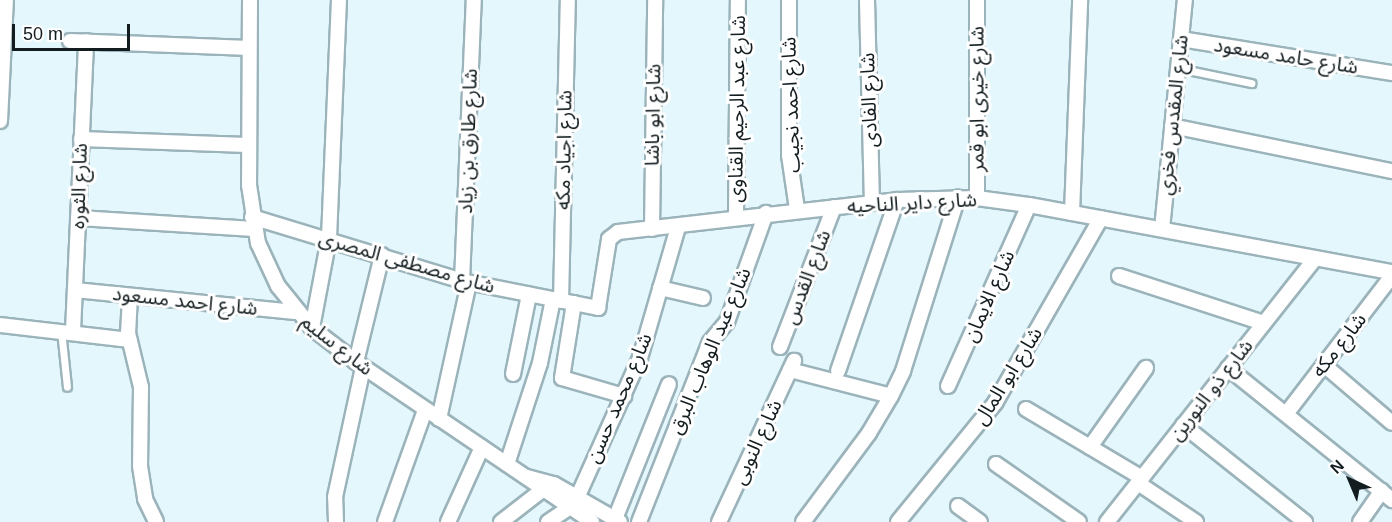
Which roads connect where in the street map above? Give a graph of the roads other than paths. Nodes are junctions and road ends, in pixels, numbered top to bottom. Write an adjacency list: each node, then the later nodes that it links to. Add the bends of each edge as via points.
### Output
1 (6, 0): 20 (street)
2 (250, 0): 16 (street, شارع سليم)
3 (339, 0): 41 (street)
4 (474, 0): 46 (street, شارع طارق بن زياد)
5 (567, 0): 52 (street, شارع اجياد مكه)
6 (655, 0): 39 (street, شارع ابو باشا)
7 (738, 0): 34 (street, شارع عبد الرحيم القناوى)
8 (789, 0): 31 (street, شارع احمد نجيب, via 789,155)
9 (867, 0): 28 (street, شارع الفادى)
10 (977, 0): 26 (street, شارع خيرى ابو قمر)
11 (1080, 0): 33 (street)
12 (1185, 0): 13 (street, شارع المقدس فخري)
13 (1181, 39): 17 (street, شارع المقدس فخري); 18 (street, شارع حامد مسعود)
14 (70, 41): 15 (street)
15 (86, 41): 16 (street); 22 (street, شارع الثوره)
16 (249, 48): 23 (street, شارع سليم)
17 (1178, 68): 19 (lane); 21 (street, شارع المقدس فخري)
18 (1392, 73)
19 (1251, 83)
20 (0, 121)
21 (1172, 126): 24 (street); 40 (street, شارع المقدس فخري)
22 (81, 139): 23 (street); 35 (street, شارع الثوره)
23 (247, 145): 37 (street, شارع سليم)
24 (1392, 171)
25 (958, 197): 26 (street, شارع داير الناحيه); 27 (street, شارع داير الناحيه); 71 (street, via 903,371)
26 (977, 198): 29 (street, شارع داير الناحيه)
27 (897, 200): 28 (street, شارع داير الناحيه); 65 (street)
28 (872, 201): 30 (street, شارع داير الناحيه)
29 (1029, 205): 33 (street, شارع داير الناحيه); 68 (street, شارع الايمان)
30 (834, 207): 31 (street, شارع داير الناحيه); 60 (street, شارع القدس)
31 (796, 209): 32 (street, شارع داير الناحيه)
32 (766, 213): 34 (street, شارع داير الناحيه); 96 (street, شارع عبد الوهاب البرق, via 727,322 710,342)
33 (1072, 213): 36 (street, شارع داير الناحيه)
34 (736, 217): 38 (street, شارع داير الناحيه)
35 (78, 218): 37 (street, شارع مصطفى المصرى); 48 (street, شارع الثوره)
36 (1101, 218): 40 (street, شارع داير الناحيه); 99 (street, شارع ابو المال, via 995,403)
37 (254, 223): 41 (street, شارع مصطفى المصرى); 54 (street, شارع سليم, via 267,265)
38 (678, 227): 39 (street, شارع داير الناحيه); 47 (street, شارع محمد حسن)
39 (652, 229): 53 (street, شارع داير الناحيه, via 611,235)
40 (1162, 229): 43 (street, شارع داير الناحيه)
41 (329, 238): 42 (street, شارع مصطفى المصرى); 57 (street)
42 (382, 255): 46 (street, شارع مصطفى المصرى); 61 (street)
43 (1315, 259): 44 (street, شارع داير الناحيه); 55 (street, شارع ذو النورين)
44 (1392, 274): 62 (street, شارع مكه)
45 (1119, 276): 55 (street)
46 (465, 282): 49 (street, شارع مصطفى المصرى); 75 (street, شارع طارق بن زياد)
47 (660, 288): 51 (street); 70 (street, شارع محمد حسن, via 640,358)
48 (75, 290): 50 (street, شارع احمد مسعود); 58 (street, شارع الثوره)
49 (530, 295): 52 (street, شارع مصطفى المصرى); 66 (street)
50 (130, 296): 54 (street, شارع احمد مسعود); 59 (street)
51 (704, 298)
52 (563, 301): 53 (street, شارع مصطفى المصرى); 70 (street, via 562,378); 80 (street)
53 (598, 308)
54 (295, 312): 57 (street, شارع سليم)
55 (1264, 323): 64 (street, شارع ذو النورين)
56 (0, 325): 58 (street)
57 (312, 328): 61 (street, شارع سليم)
58 (67, 331): 59 (street); 69 (lane)
59 (129, 340): 89 (street, via 140,370 140,466 145,499)
60 (780, 347)
61 (359, 365): 73 (street, شارع سليم); 90 (street, via 335,497)
62 (1324, 365): 74 (street, شارع مكه); 76 (street)
63 (1146, 368): 79 (street)
64 (1228, 368): 74 (street); 77 (street, شارع ذو النورين)
65 (838, 371)
66 (513, 374)
67 (669, 384): 88 (street)
68 (948, 386)
69 (67, 387)
70 (624, 396): 86 (street, شارع محمد حسن)
71 (891, 396): 97 (street, شارع النوبى, via 792,365); 98 (street, via 869,433)
72 (1026, 409): 79 (street)
73 (425, 410): 75 (street, شارع سليم); 91 (street)
74 (1286, 414): 85 (street)
75 (439, 419): 78 (street, شارع سليم)
76 (1392, 423)
77 (1183, 425): 83 (street, شارع ذو النورين); 104 (street)
78 (482, 447): 80 (street, شارع سليم); 92 (street)
79 (1090, 447): 83 (street)
80 (507, 464): 82 (street, شارع سليم)
81 (996, 464): 101 (street)
82 (527, 477): 84 (street, شارع سليم); 86 (street, شارع سليم, via 541,479)
83 (1140, 481): 102 (street, شارع ذو النورين); 103 (street)
84 (541, 491): 86 (street, شارع سليم); 93 (street)
85 (1389, 497): 105 (street)
86 (573, 503): 88 (street, شارع سليم); 94 (street); 95 (street, شارع سليم)
87 (958, 506): 100 (street)
88 (618, 521)
89 (156, 522)
90 (336, 522)
91 (385, 522)
92 (448, 522)
93 (501, 522)
94 (548, 522)
95 (592, 522)
96 (639, 522)
97 (719, 522)
98 (802, 522)
99 (898, 522)
100 (980, 522)
101 (1079, 522)
102 (1107, 522)
103 (1196, 522)
104 (1305, 522)
105 (1360, 522)

